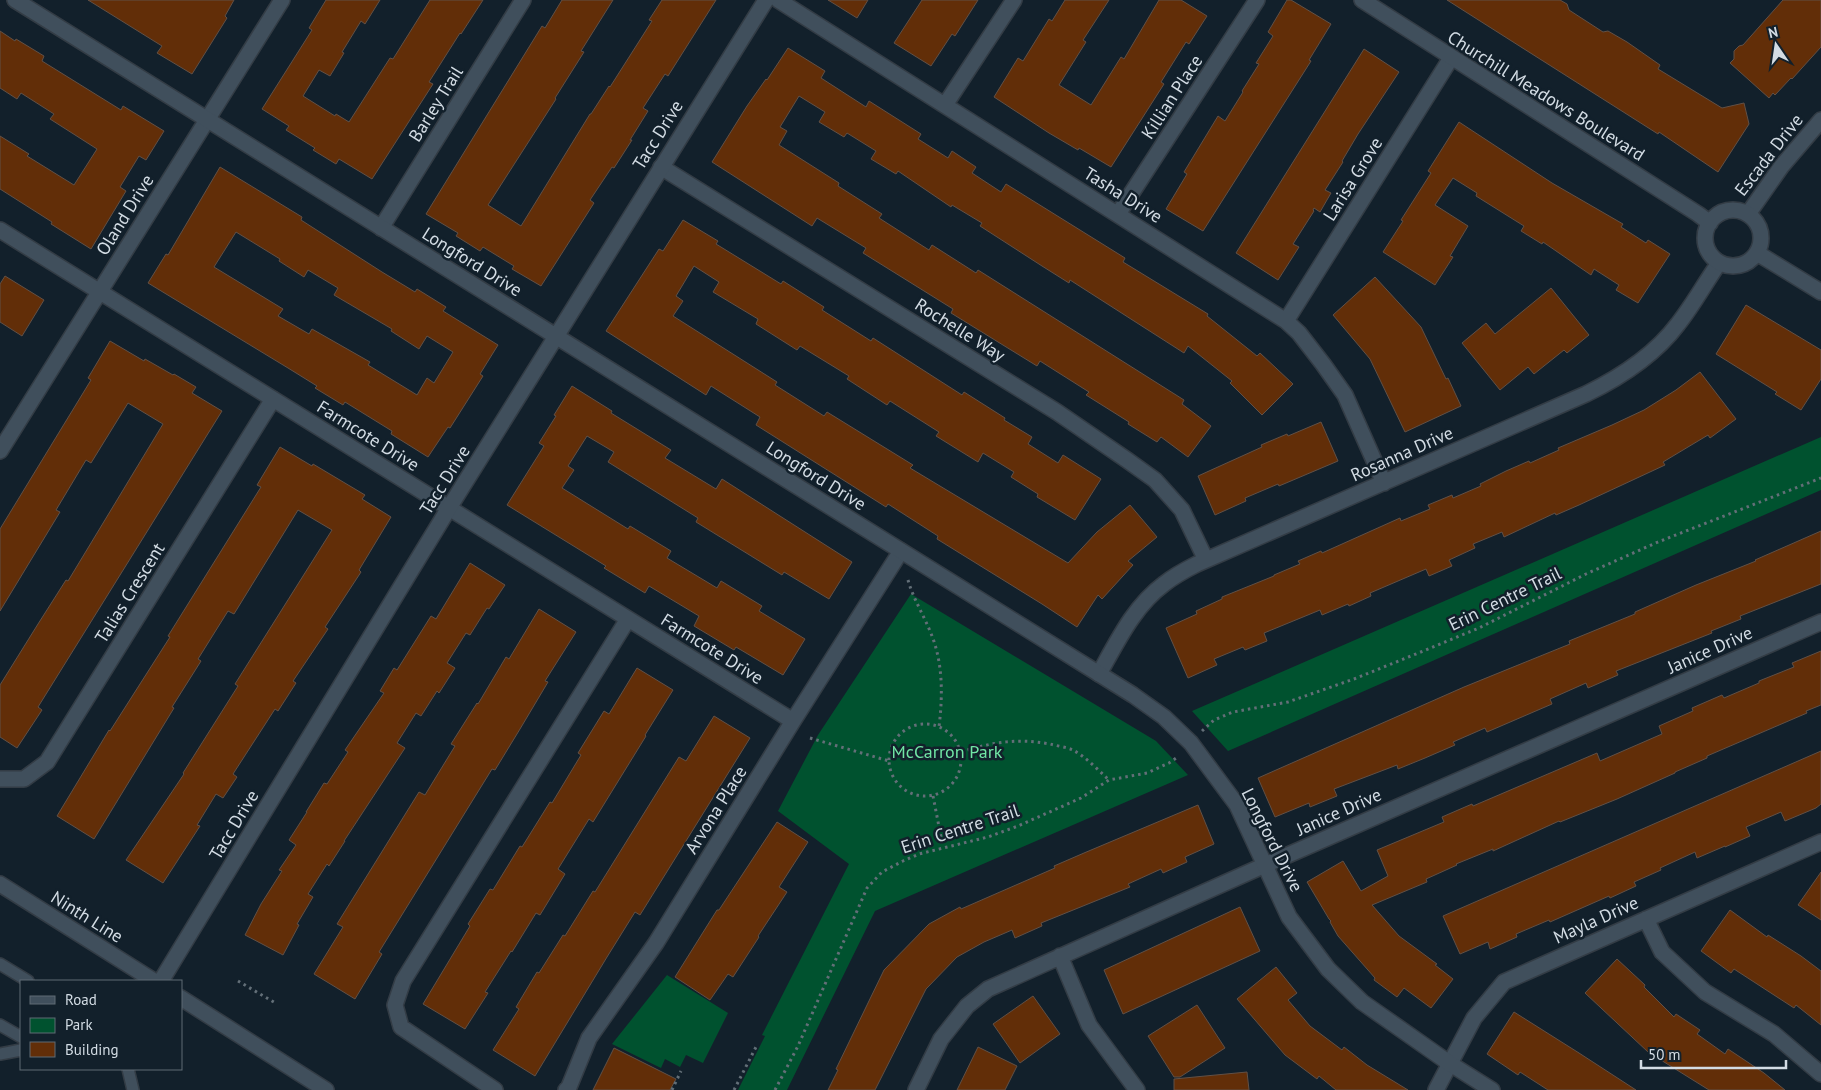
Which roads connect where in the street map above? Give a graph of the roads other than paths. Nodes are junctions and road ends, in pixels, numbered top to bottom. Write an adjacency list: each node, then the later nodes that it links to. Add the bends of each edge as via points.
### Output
1 (15, 0): 11 (street, Longford Drive)
2 (282, 0): 11 (street, Oland Drive)
3 (523, 0): 17 (street, Barley Trail)
4 (766, 0): 13 (street, Tacc Drive)
5 (778, 0): 10 (street, Tasha Drive)
6 (1014, 0): 10 (street)
7 (1257, 0): 14 (street, Killian Place)
8 (1362, 0): 9 (street, Churchill Meadows Boulevard)
9 (1451, 58): 16 (street, Churchill Meadows Boulevard); 23 (street, Larisa Grove)
10 (946, 106): 14 (street, Tasha Drive)
11 (207, 119): 17 (street, Longford Drive); 21 (street, Oland Drive)
12 (1821, 120): 15 (street, Escada Drive, via 1781,167)
13 (660, 167): 24 (street, Tacc Drive); 30 (street, Rochelle Way, via 1057,412 1155,480 1182,510)
14 (1118, 214): 23 (street, Tasha Drive)
15 (1748, 214): 16 (street, via 1727,211); 19 (street, via 1759,227 1761,245)
16 (1710, 223): 20 (street, via 1706,245)
17 (381, 228): 24 (street, Longford Drive)
18 (0, 230): 21 (street, Farmcote Drive)
19 (1757, 253): 20 (street, via 1740,266); 22 (street)
20 (1719, 263): 27 (street, Rosanna Drive, via 1678,325 1629,370 1586,394)
21 (100, 292): 25 (street, Farmcote Drive); 26 (street, Oland Drive)
22 (1821, 292)
23 (1286, 321): 27 (street, Tasha Drive, via 1305,341 1344,395)
24 (556, 336): 28 (street, Tacc Drive); 29 (street, Longford Drive)
25 (273, 399): 28 (street, Farmcote Drive); 35 (street, Talias Crescent, via 47,762 24,779)
26 (0, 450)
27 (1384, 482): 30 (street, Rosanna Drive)
28 (450, 508): 31 (street, Farmcote Drive); 44 (street, Tacc Drive)
29 (901, 551): 33 (street, Longford Drive); 34 (street, Arvona Place)
30 (1206, 560): 33 (street, Rosanna Drive, via 1179,573 1148,598 1130,620)
31 (628, 619): 34 (street, Farmcote Drive); 55 (street, via 408,972 395,1005 401,1027)
32 (1821, 622): 37 (street, Janice Drive)
33 (1099, 674): 37 (street, Longford Drive, via 1164,717 1191,743 1237,804)
34 (793, 721): 56 (street, Arvona Place, via 656,943 590,1038)
35 (0, 779)
36 (1821, 842): 39 (street, Mayla Drive)
37 (1265, 865): 40 (street, Janice Drive); 50 (street, Longford Drive, via 1289,917 1328,969 1362,1002)
38 (0, 884): 43 (street, Ninth Line)
39 (1646, 919): 50 (street, Mayla Drive, via 1504,982 1474,1018); 52 (street, via 1662,952 1705,992 1774,1034)
40 (1060, 956): 57 (street, Janice Drive, via 988,989 967,1006 941,1039); 58 (street, via 1089,1025)
41 (0, 964): 42 (lane)
42 (26, 980)
43 (152, 980)
44 (162, 980)
45 (182, 999): 54 (street)
46 (0, 1025): 47 (lane)
47 (20, 1036)
48 (20, 1050): 49 (lane)
49 (0, 1054)
50 (1449, 1063): 59 (street, Mayla Drive); 60 (street, Longford Drive)
51 (128, 1070): 53 (lane)
52 (1821, 1074)
53 (133, 1090)
54 (326, 1090)
55 (495, 1090)
56 (566, 1090)
57 (916, 1090)
58 (1137, 1090)
59 (1436, 1090)
60 (1492, 1090)

